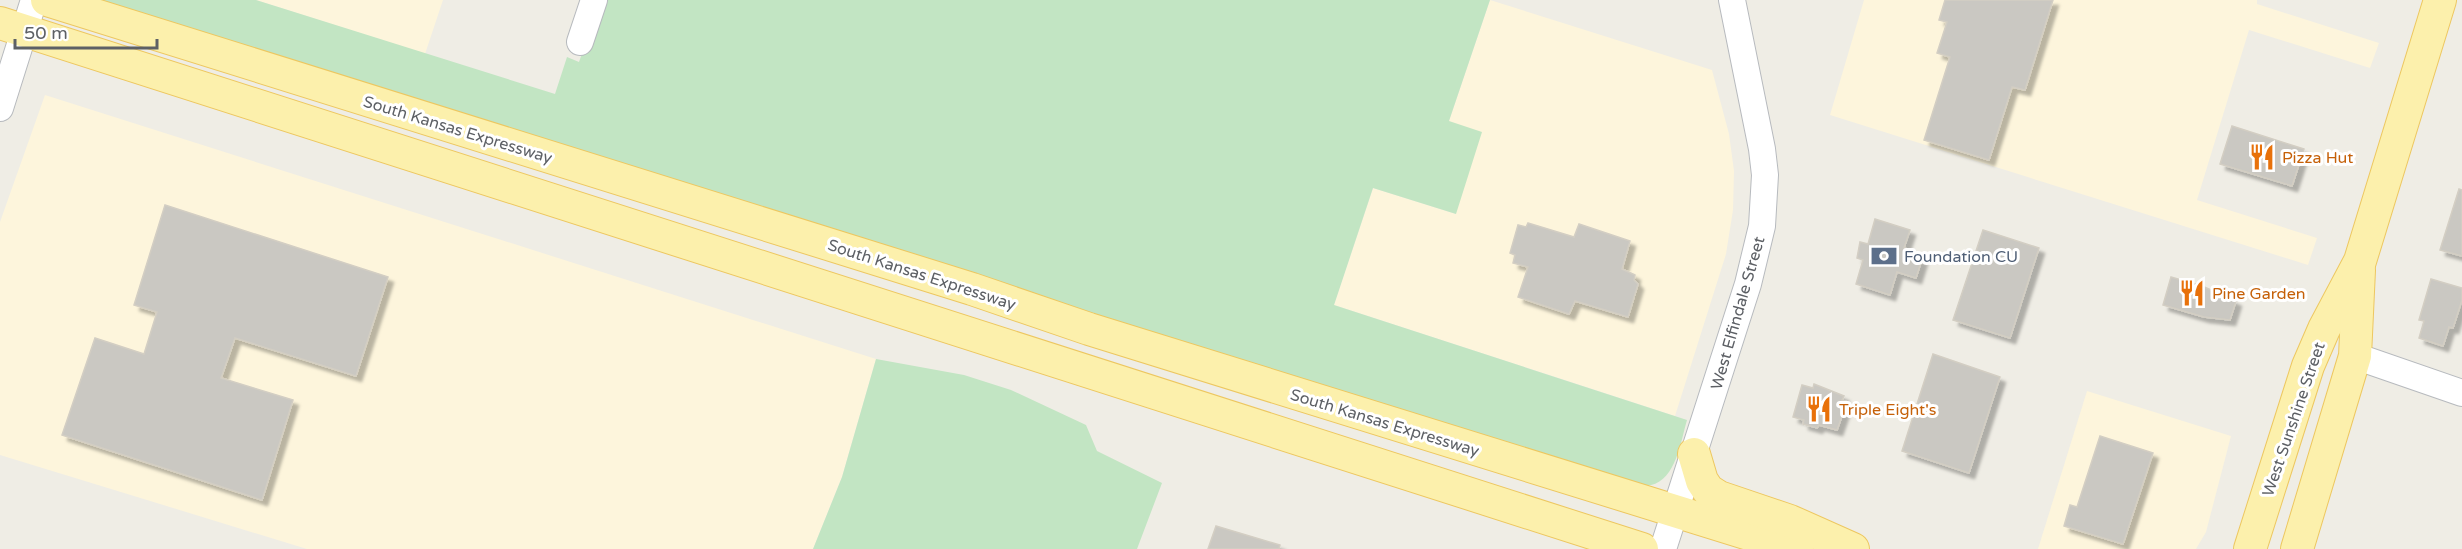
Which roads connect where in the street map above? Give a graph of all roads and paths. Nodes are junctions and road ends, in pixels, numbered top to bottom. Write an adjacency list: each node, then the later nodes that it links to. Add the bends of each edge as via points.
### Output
1 (34, 0): 6 (street)
2 (47, 0): 14 (main road, South Kansas Expressway)
3 (594, 0): 7 (street)
4 (1732, 0): 13 (street, West Elfindale Street, via 1759,124 1765,200 1748,284)
5 (2440, 0): 9 (main road, West Sunshine Street)
6 (12, 27): 8 (street); 15 (main road)
7 (580, 42)
8 (0, 108)
9 (2360, 261): 10 (main road, West Sunshine Street); 11 (main road, West Sunshine Street)
10 (2355, 356): 12 (street); 21 (main road, West Sunshine Street)
11 (2308, 366): 19 (main road); 20 (main road, West Sunshine Street)
12 (2462, 393)
13 (1694, 454): 14 (street, West Elfindale Street); 18 (main road, via 1702,481 1719,497 1790,521)
14 (1675, 512): 16 (street, West Elfindale Street); 17 (main road, South Kansas Expressway)
15 (1642, 549)
16 (1664, 549)
17 (1797, 549)
18 (1852, 549)
19 (2239, 549)
20 (2250, 549)
21 (2297, 549)

